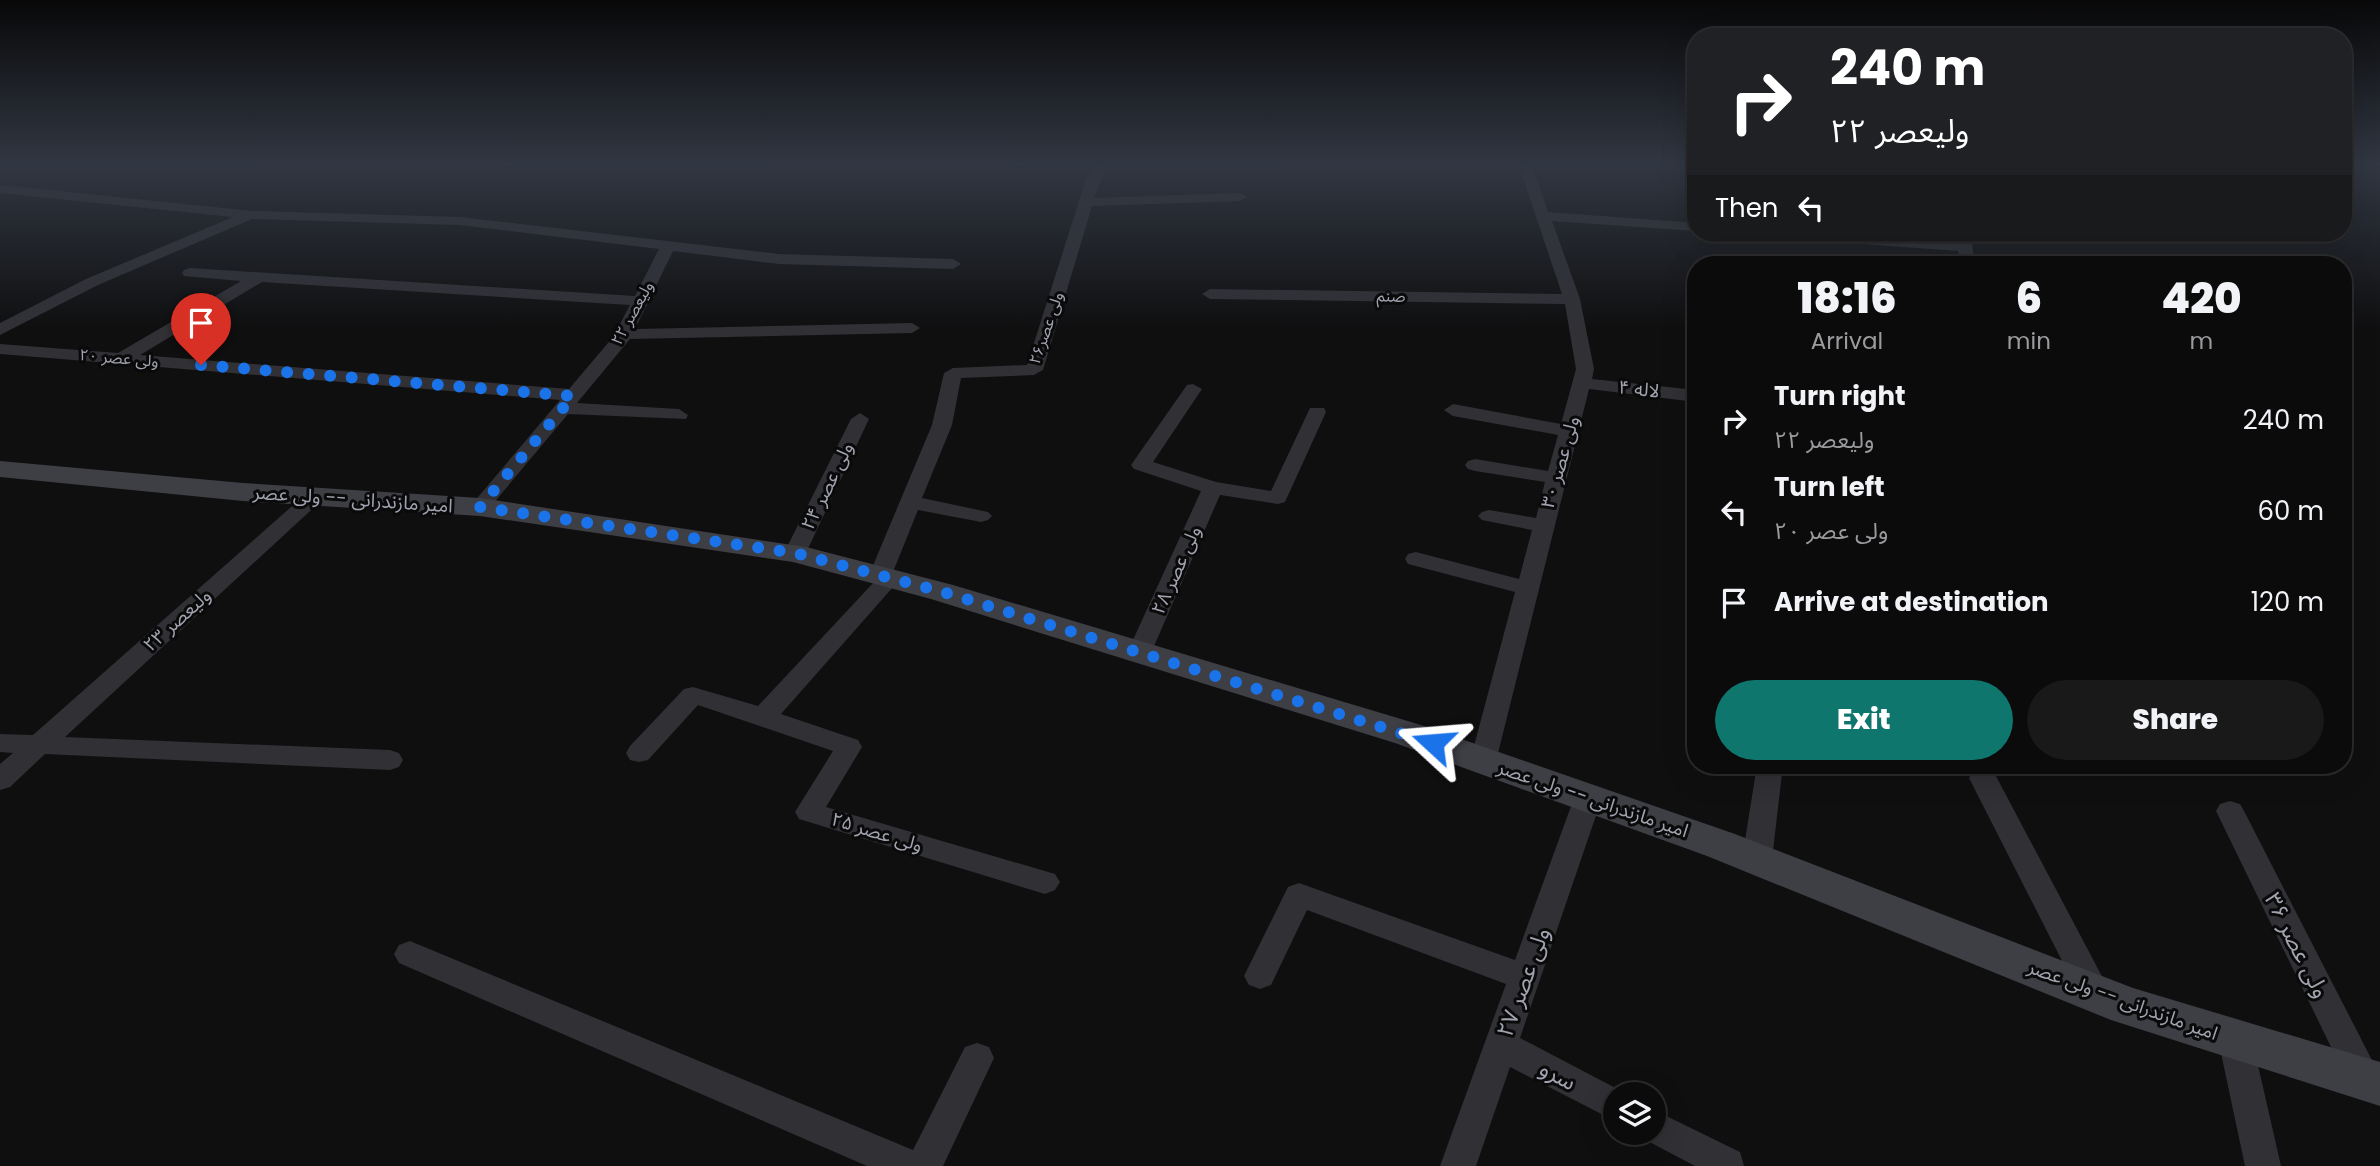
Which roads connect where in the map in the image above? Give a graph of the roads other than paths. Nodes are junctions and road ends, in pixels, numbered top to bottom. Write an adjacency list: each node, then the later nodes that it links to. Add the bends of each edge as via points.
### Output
1 (240, 220): 15 (street, via 92,282)
2 (440, 220): 7 (street)
3 (1080, 220): 33 (street, ولی عصر۲۶, via 1034,370 953,373 942,425)
4 (1546, 220): 12 (street, ولی عصر ۳۰)
5 (1606, 220): 6 (street)
6 (1687, 226)
7 (669, 244): 8 (street, via 779,259); 13 (street, ولیعصر ۲۲)
8 (953, 264)
9 (190, 273): 10 (street)
10 (256, 279): 13 (street); 18 (street)
11 (1210, 294): 12 (street, صنم)
12 (1572, 299): 19 (street, ولی عصر ۳۰, via 1585,369)
13 (640, 301): 16 (street, ولیعصر ۲۲)
14 (912, 328): 16 (street)
15 (0, 330)
16 (623, 334): 22 (street, ولیعصر ۲۲)
17 (0, 349): 18 (street, ولی عصر ۲۰)
18 (121, 359): 22 (street, ولی عصر ۲۰)
19 (1582, 383): 21 (street, لاله ۴); 27 (street, ولی عصر ۳۰)
20 (1193, 389): 31 (street, via 1141,465)
21 (1687, 395)
22 (568, 402): 25 (street, ولی عصر ۲۰); 34 (street, ولیعصر ۲۲)
23 (1453, 410): 27 (street)
24 (1317, 412): 31 (street, via 1278,498)
25 (679, 415)
26 (860, 419): 38 (street, ولی عصر ۲۴)
27 (1569, 430): 30 (street, ولی عصر ۳۰)
28 (1475, 465): 30 (street)
29 (0, 469): 32 (main road, امیر مازندرانی -- ولی عصر)
30 (1556, 478): 37 (street, ولی عصر ۳۰)
31 (1213, 488): 42 (street, ولی عصر ۲۸)
32 (315, 496): 34 (main road, امیر مازندرانی -- ولی عصر); 45 (street, ولیعصر ۲۳)
33 (910, 502): 35 (street); 40 (street, ولی عصر۲۶)
34 (480, 507): 38 (main road, امیر مازندرانی -- ولی عصر)
35 (981, 516)
36 (1489, 516): 37 (street)
37 (1543, 526): 41 (street, ولی عصر ۳۰)
38 (795, 553): 40 (main road, امیر مازندرانی -- ولی عصر)
39 (1416, 559): 41 (street)
40 (885, 577): 42 (main road, امیر مازندرانی -- ولی عصر); 43 (street)
41 (1527, 588): 48 (street, ولی عصر ۳۰)
42 (1139, 653): 48 (main road, امیر مازندرانی -- ولی عصر)
43 (763, 717): 46 (street, via 693,695); 55 (street, ولی عصر ۲۵, via 849,747 809,812)
44 (0, 743): 45 (street)
45 (38, 745): 47 (street); 51 (street, ولیعصر ۲۳)
46 (639, 753)
47 (390, 760)
48 (1483, 761): 52 (main road, امیر مازندرانی -- ولی عصر)
49 (1769, 774): 54 (street)
50 (1983, 778): 59 (street)
51 (0, 780)
52 (1588, 798): 54 (main road, امیر مازندرانی -- ولی عصر); 58 (street, ولی عصر ۲۷)
53 (2231, 811): 63 (street, ولی عصر ۳۶)
54 (1757, 859): 59 (main road, امیر مازندرانی -- ولی عصر)
55 (1045, 882)
56 (410, 954): 67 (street)
57 (1260, 976): 58 (street, via 1299,895)
58 (1525, 977): 61 (street, ولی عصر ۲۷)
59 (2094, 992): 60 (main road, امیر مازندرانی -- ولی عصر)
60 (2235, 1039): 63 (main road, امیر مازندرانی -- ولی عصر); 70 (street)
61 (1501, 1045): 64 (street, سرو); 69 (street, ولی عصر ۲۷)
62 (976, 1058): 68 (street)
63 (2372, 1082)
64 (1603, 1099)
65 (1666, 1132): 66 (street)
66 (1727, 1164)
67 (908, 1166)
68 (924, 1166)
69 (1458, 1166)
70 (2263, 1166)

